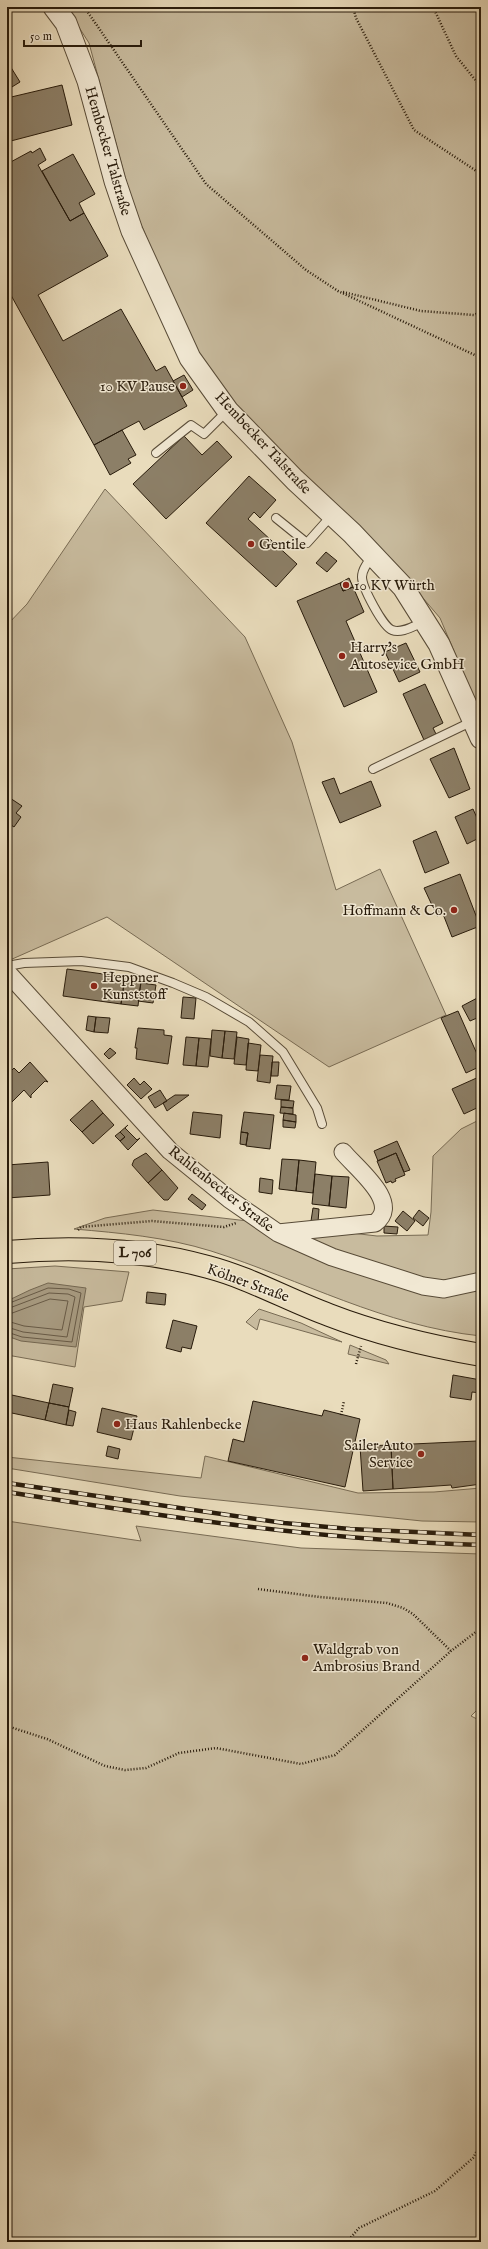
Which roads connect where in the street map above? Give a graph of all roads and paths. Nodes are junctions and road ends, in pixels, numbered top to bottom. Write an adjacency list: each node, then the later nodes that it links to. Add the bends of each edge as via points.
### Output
1 (54, 7): 10 (street, Hembecker Talstraße, via 66,23 88,81 115,181 132,231 190,358)
2 (81, 7): 7 (path, via 87,11 119,55 206,184 306,270)
3 (353, 7): 6 (path, via 356,18 414,130)
4 (433, 7): 5 (path, via 456,56)
5 (481, 87)
6 (481, 174)
7 (338, 291): 8 (path, via 421,311 474,316); 9 (path)
8 (481, 312)
9 (481, 358)
10 (228, 411): 11 (lane, via 204,434 191,425); 12 (street, Hembecker Talstraße, via 294,480)
11 (156, 453)
12 (332, 514): 13 (lane, via 307,543); 14 (street, Hembecker Talstraße)
13 (276, 518)
14 (374, 555): 15 (street, Hembecker Talstraße, via 403,587); 15 (lane, via 363,571 363,582 380,617 391,630 403,631)
15 (425, 621): 16 (street, Hembecker Talstraße, via 439,644)
16 (477, 729): 17 (lane)
17 (374, 769)
18 (8, 973): 19 (lane, via 24,963 81,961 129,968 206,998 249,1022 283,1052 317,1108); 22 (street, Rahlenbecker Straße, via 170,1151 229,1199)
19 (322, 1124)
20 (343, 1152): 22 (street, via 383,1197 385,1209 382,1218 375,1223)
21 (224, 1228): 23 (path, via 152,1221 81,1227)
22 (278, 1233): 25 (street, Rahlenbecker Straße, via 332,1257 423,1286 444,1289)
23 (62, 1249): 24 (main road, Kölner Straße / L 706); 26 (main road, Kölner Straße / L 706, via 128,1252 208,1267 234,1275 329,1315 411,1342)
24 (7, 1252)
25 (481, 1281)
26 (481, 1355)
27 (344, 1401): 28 (path)
28 (342, 1415)
29 (258, 1588): 31 (path, via 387,1603 413,1614)
30 (481, 1628): 31 (path)
31 (451, 1651): 32 (path, via 335,1755 301,1764 216,1748 179,1753 146,1768 125,1770 105,1766 47,1739)
32 (7, 1726)
33 (481, 2143): 34 (path, via 473,2158 435,2191 359,2228)
34 (347, 2242)

